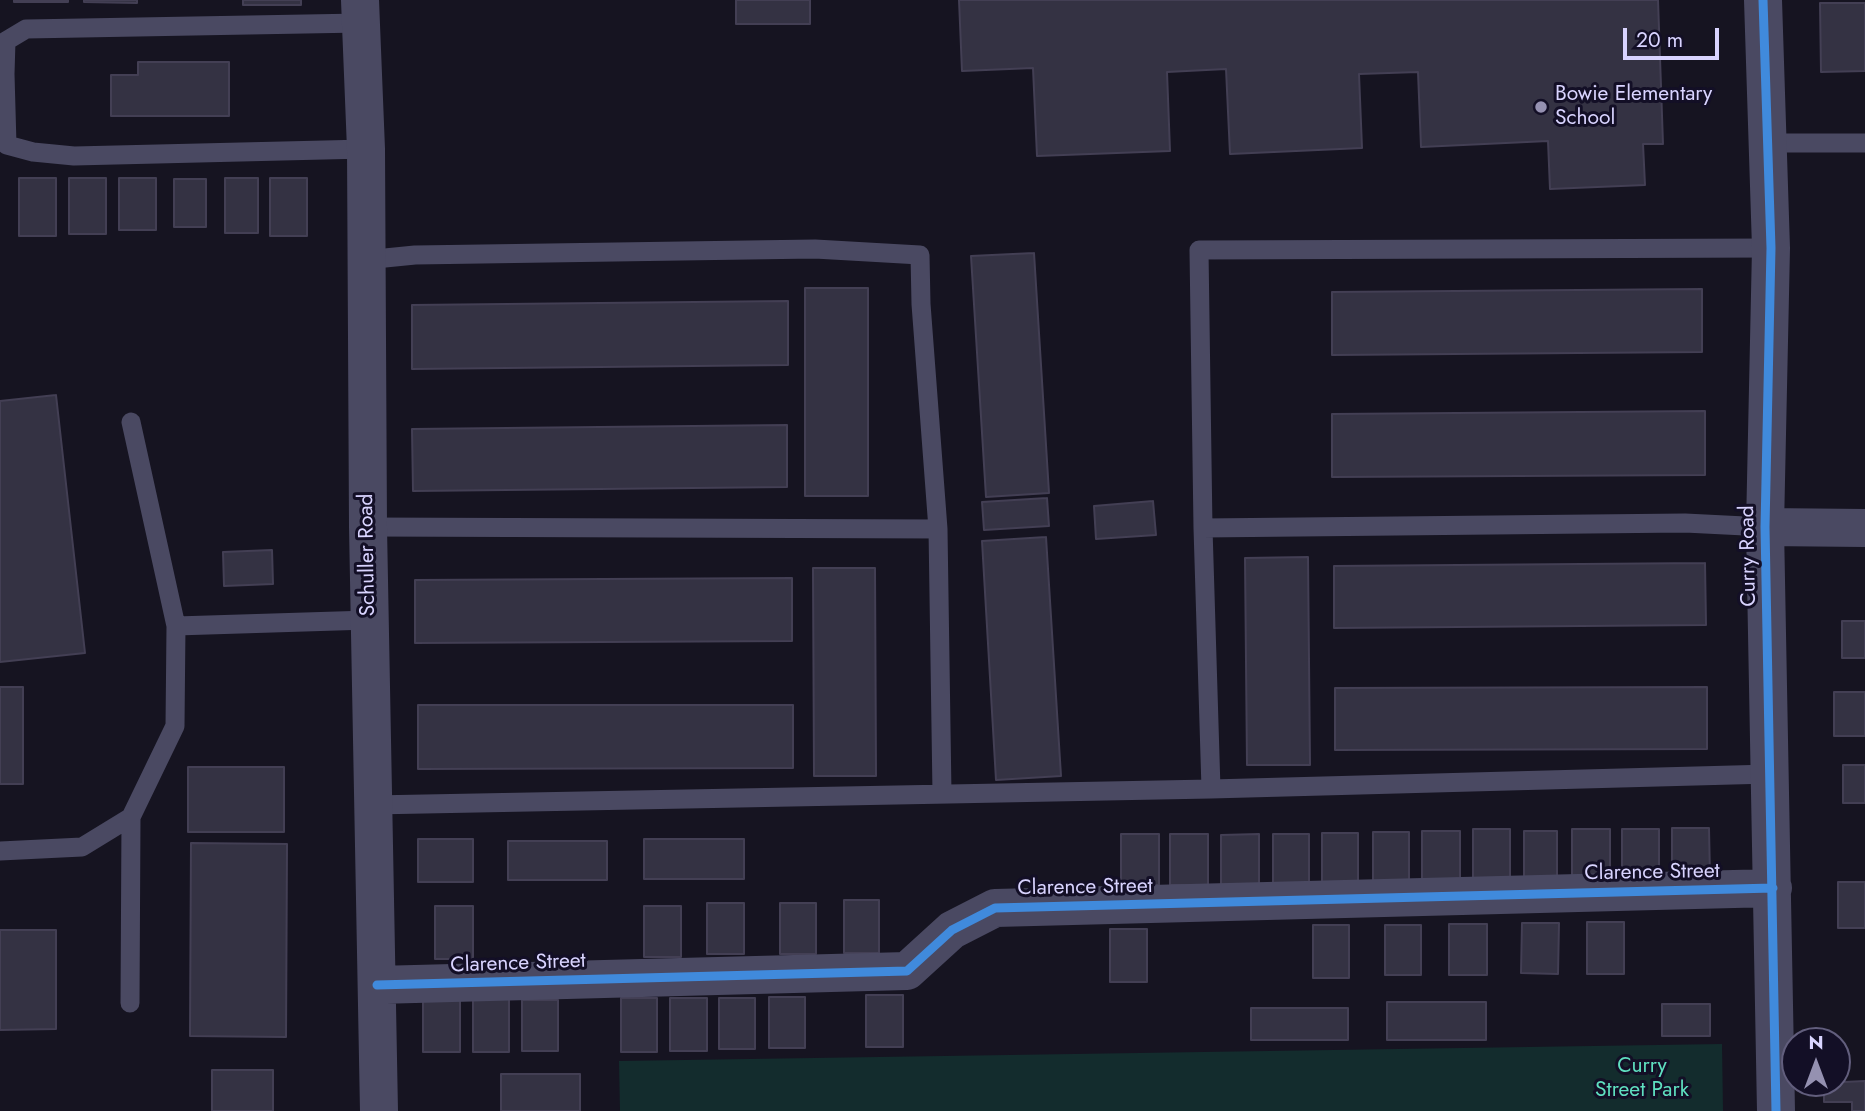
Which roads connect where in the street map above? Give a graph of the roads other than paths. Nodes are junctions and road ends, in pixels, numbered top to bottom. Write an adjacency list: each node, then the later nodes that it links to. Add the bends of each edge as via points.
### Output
1 (1763, 0): 3 (street, Curry Road)
2 (361, 11): 5 (street, Schuller Road); 5 (lane, via 26,29 6,41 6,133 7,145 74,156)
3 (1768, 143): 4 (lane); 6 (street, Curry Road)
4 (1865, 143)
5 (366, 149): 7 (street, Schuller Road)
6 (1771, 248): 10 (street, Curry Road); 11 (lane, via 1199,250)
7 (365, 260): 9 (street, Schuller Road); 13 (lane, via 415,255 815,249 920,255)
8 (131, 422): 15 (lane)
9 (368, 527): 13 (lane); 14 (street, Schuller Road)
10 (1765, 527): 11 (lane, via 1685,523); 12 (street); 16 (street, Curry Road)
11 (1203, 528): 17 (lane)
12 (1865, 528)
13 (937, 529): 18 (lane)
14 (369, 620): 15 (lane); 19 (street, Schuller Road)
15 (176, 626): 20 (lane, via 175,726)
16 (1770, 774): 17 (lane); 22 (street, Curry Road)
17 (1211, 789): 18 (lane)
18 (942, 794): 19 (lane)
19 (372, 805): 23 (street, Schuller Road)
20 (131, 817): 21 (lane, via 82,847); 24 (lane)
21 (0, 851)
22 (1773, 888): 23 (street, Clarence Street, via 995,908 953,930 907,971); 26 (street, Curry Road)
23 (377, 985): 25 (street, Schuller Road)
24 (130, 1003)
25 (379, 1111)
26 (1776, 1111)

